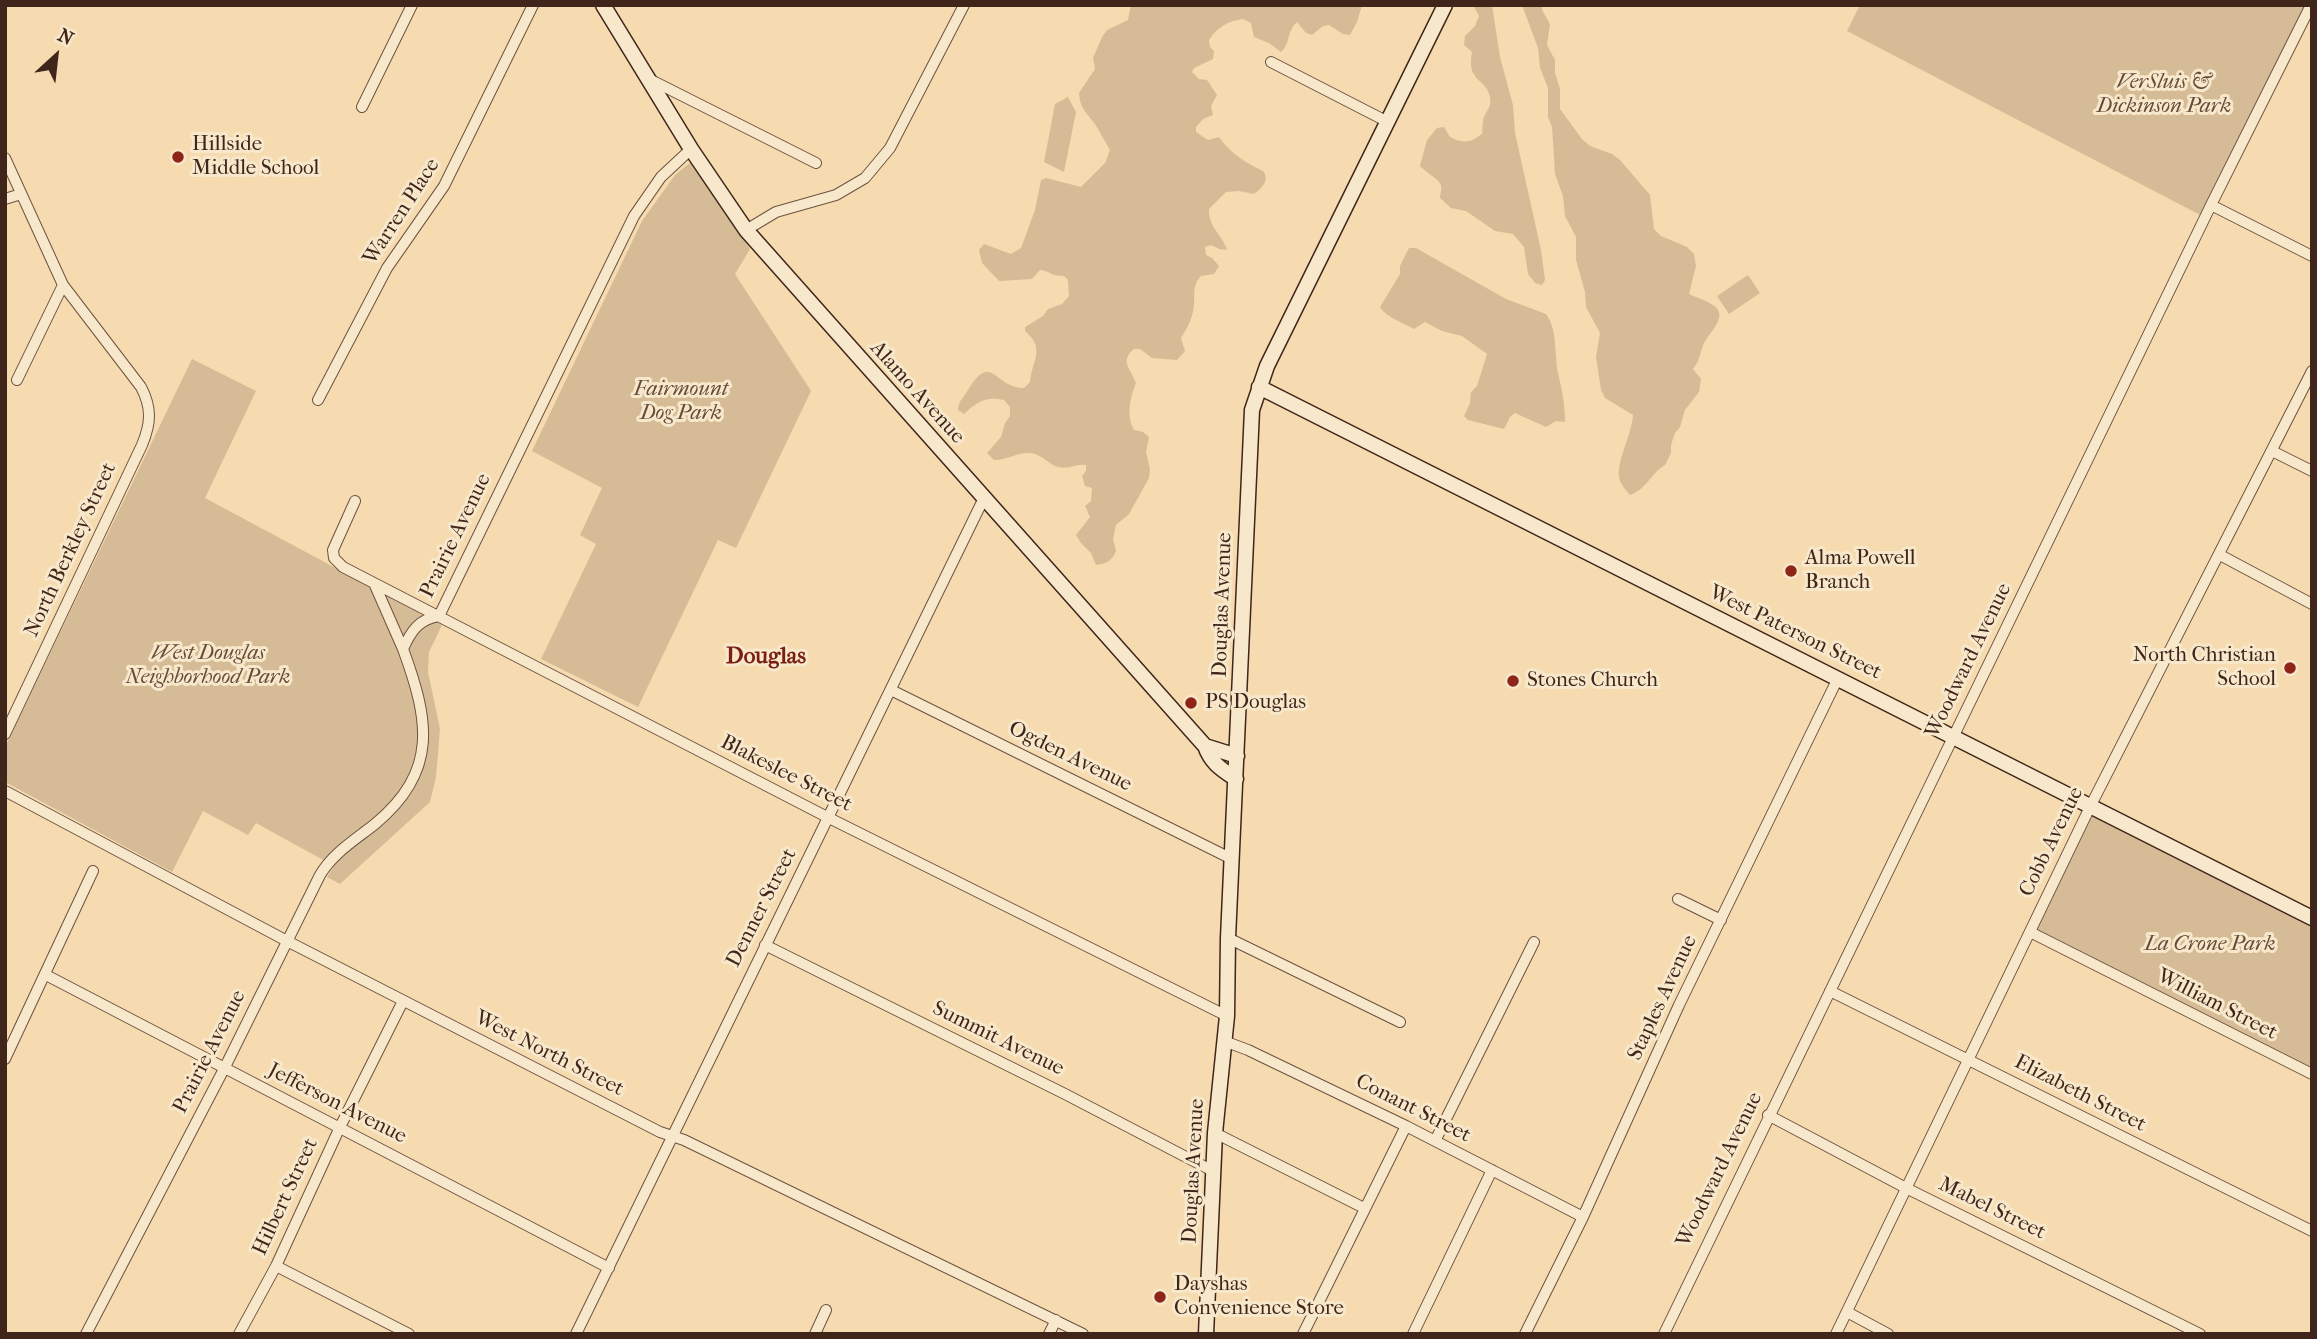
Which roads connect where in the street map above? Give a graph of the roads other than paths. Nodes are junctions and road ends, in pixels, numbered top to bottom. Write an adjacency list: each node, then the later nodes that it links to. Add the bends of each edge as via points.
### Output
1 (412, 5): 9 (street)
2 (533, 5): 23 (street, Warren Place, via 444,186 387,268)
3 (603, 5): 8 (street, Alamo Avenue)
4 (964, 5): 17 (street, via 890,148 865,178 836,195 776,212)
5 (1445, 5): 10 (street, Douglas Avenue)
6 (2311, 5): 16 (street, Woodward Avenue)
7 (1271, 62): 10 (street)
8 (650, 80): 11 (street, Alamo Avenue); 13 (street)
9 (362, 107)
10 (1388, 122): 22 (street, Douglas Avenue)
11 (691, 149): 17 (street, Alamo Avenue); 31 (street, Prairie Avenue, via 662,177 634,216)
12 (5, 158): 14 (street)
13 (816, 163)
14 (21, 194): 15 (street); 19 (street)
15 (5, 199)
16 (2211, 205): 18 (street); 36 (street, Woodward Avenue)
17 (746, 230): 26 (street, Alamo Avenue)
18 (2312, 256)
19 (63, 285): 21 (street); 35 (street, North Berkley Street, via 141,387 150,420)
20 (2312, 371): 24 (street, Cobb Avenue)
21 (17, 380)
22 (1259, 387): 33 (street, West Paterson Street); 38 (street, Douglas Avenue, via 1252,410)
23 (318, 400)
24 (2272, 451): 25 (street); 28 (street, Cobb Avenue)
25 (2312, 471)
26 (983, 500): 34 (street, Denner Street); 37 (street, Alamo Avenue)
27 (355, 501): 29 (street, Blakeslee Street, via 333,550 334,558)
28 (2220, 555): 30 (street); 41 (street, Cobb Avenue)
29 (374, 583): 31 (street, Blakeslee Street); 32 (street)
30 (2312, 604)
31 (439, 616): 32 (street, Prairie Avenue, via 415,628); 42 (street, Blakeslee Street)
32 (403, 649): 50 (street, Prairie Avenue, via 422,714 419,767 393,808 327,862)
33 (1839, 678): 36 (street, West Paterson Street); 47 (street, Staples Avenue)
34 (891, 690): 42 (street, Denner Street); 43 (street, Ogden Avenue)
35 (5, 733)
36 (1954, 737): 41 (street, West Paterson Street); 54 (street, Woodward Avenue)
37 (1205, 746): 38 (street); 39 (street, Alamo Avenue, via 1217,767)
38 (1237, 756): 39 (street, Douglas Avenue)
39 (1236, 779): 43 (street, Douglas Avenue)
40 (5, 791): 50 (street, West North Street)
41 (2090, 807): 46 (street, West Paterson Street); 48 (street, Cobb Avenue)
42 (829, 818): 52 (street, Denner Street); 56 (street, Blakeslee Street)
43 (1232, 859): 49 (street, Douglas Avenue)
44 (93, 871): 53 (street)
45 (1678, 899): 47 (street)
46 (2312, 918)
47 (1721, 920): 73 (street, Staples Avenue)
48 (2029, 932): 60 (street, Cobb Avenue); 62 (street, William Street)
49 (1228, 938): 56 (street, Douglas Avenue); 57 (street)
50 (287, 941): 55 (street, West North Street); 61 (street, Prairie Avenue)
51 (1534, 942): 68 (street)
52 (765, 945): 67 (street, Denner Street); 70 (street, Summit Avenue)
53 (46, 975): 59 (street); 61 (street, Jefferson Avenue)
54 (1830, 991): 60 (street, Elizabeth Street); 63 (street, Woodward Avenue)
55 (403, 1000): 65 (street, Hilbert Street); 67 (street, West North Street)
56 (1227, 1016): 58 (street, Douglas Avenue)
57 (1400, 1022)
58 (1224, 1041): 64 (street, Conant Street); 66 (street, Douglas Avenue)
59 (5, 1059)
60 (1968, 1059): 71 (street, Cobb Avenue); 74 (street, Elizabeth Street)
61 (225, 1067): 65 (street, Jefferson Avenue); 81 (street, Prairie Avenue)
62 (2312, 1074)
63 (1768, 1115): 71 (street, Mabel Street); 91 (street, Woodward Avenue)
64 (1406, 1126): 68 (street, Conant Street); 72 (street)
65 (340, 1127): 75 (street, Hilbert Street); 76 (street, Jefferson Avenue)
66 (1215, 1133): 70 (street, Douglas Avenue); 72 (street)
67 (672, 1136): 76 (street, Denner Street); 79 (street, West North Street)
68 (1435, 1141): 69 (street, Conant Street)
69 (1492, 1170): 73 (street, Conant Street); 89 (street)
70 (1213, 1171): 87 (street, Douglas Avenue)
71 (1906, 1188): 78 (street, Cobb Avenue); 94 (street, Mabel Street)
72 (1364, 1208): 88 (street)
73 (1583, 1217): 90 (street, Staples Avenue)
74 (2312, 1231)
75 (276, 1266): 82 (street, Hilbert Street); 83 (street)
76 (609, 1268): 80 (street, Denner Street)
77 (826, 1310): 84 (street)
78 (1847, 1312): 92 (street, Cobb Avenue); 93 (street)
79 (1056, 1320): 85 (street); 86 (street, West North Street)
80 (578, 1333)
81 (86, 1334)
82 (239, 1334)
83 (409, 1334)
84 (814, 1334)
85 (1049, 1334)
86 (1083, 1334)
87 (1206, 1334)
88 (1303, 1334)
89 (1413, 1334)
90 (1525, 1334)
91 (1664, 1334)
92 (1836, 1334)
93 (1888, 1334)
94 (2200, 1334)

